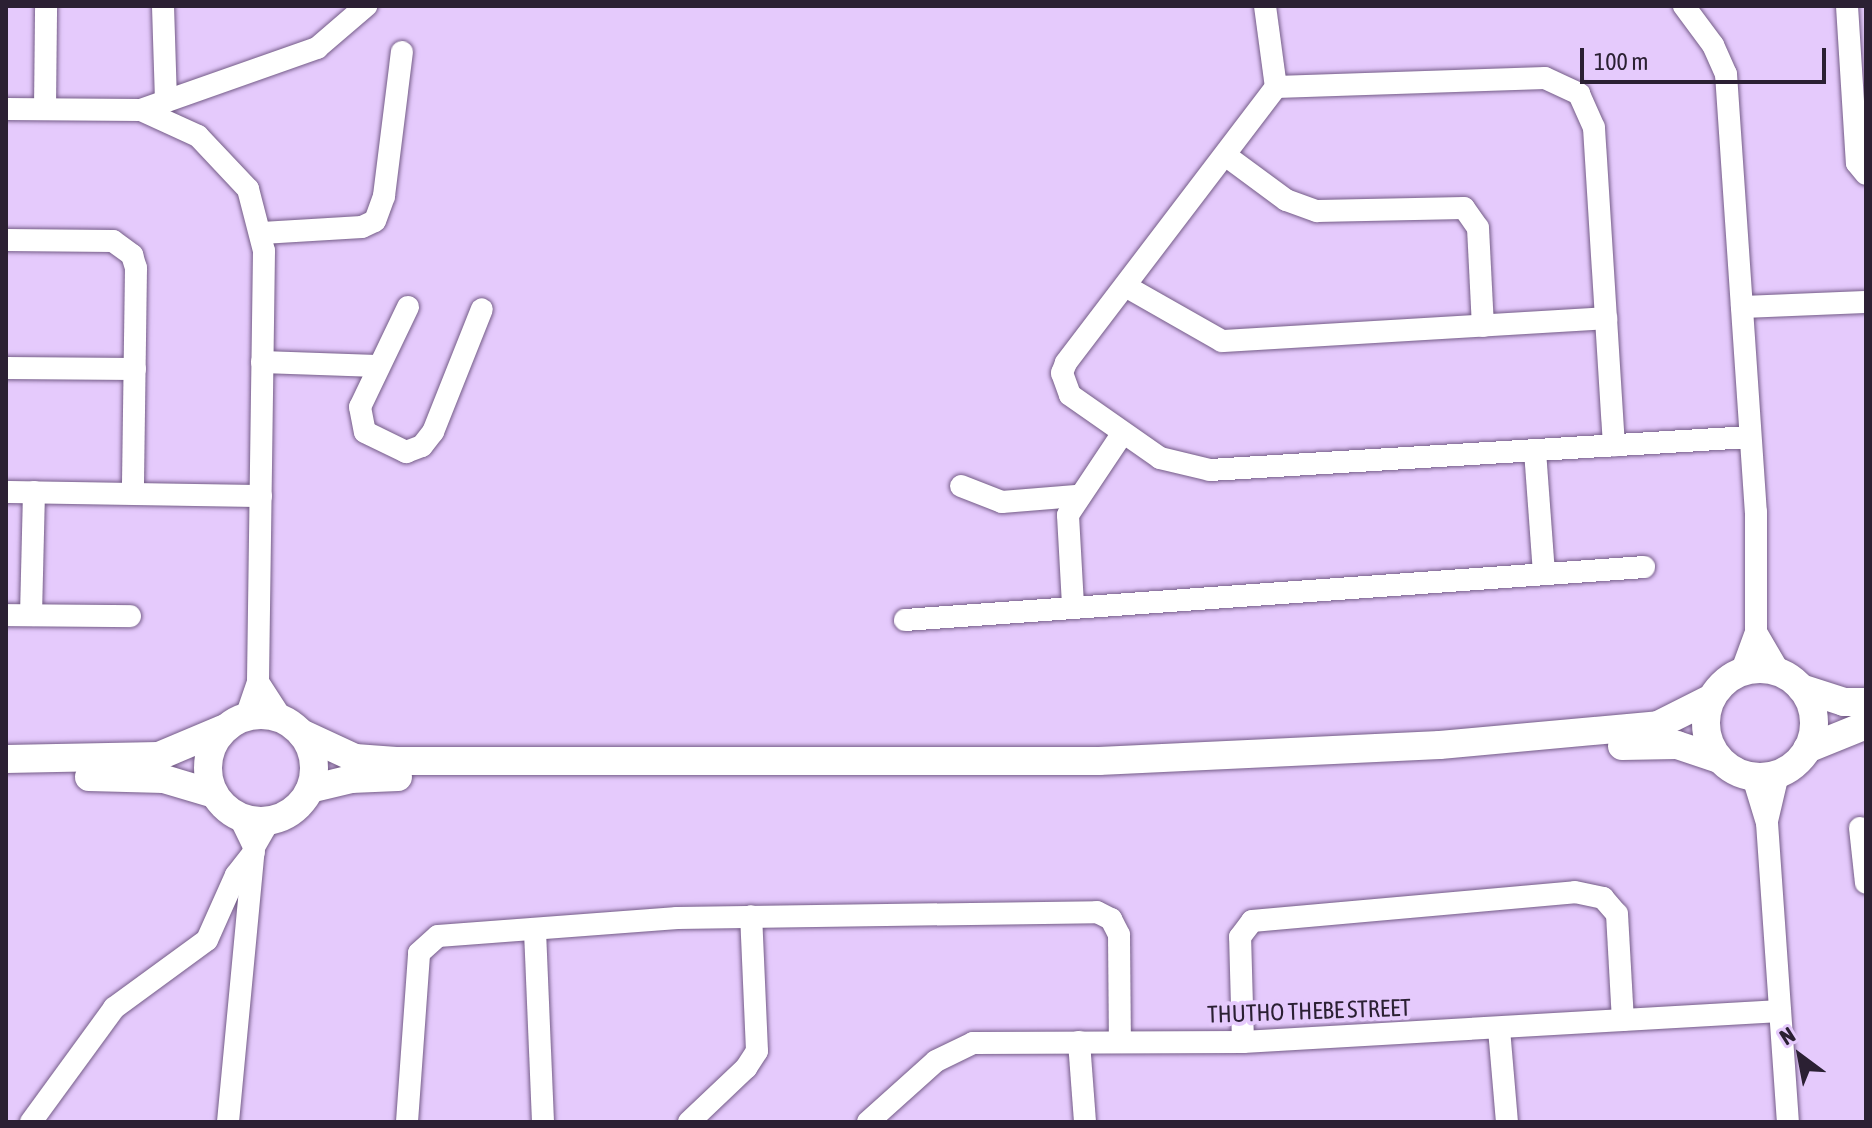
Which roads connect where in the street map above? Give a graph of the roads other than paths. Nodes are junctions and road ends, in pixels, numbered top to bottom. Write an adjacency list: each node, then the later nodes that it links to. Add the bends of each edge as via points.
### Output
1 (46, 6): 12 (street)
2 (163, 6): 10 (street)
3 (366, 6): 10 (street, via 317,48)
4 (1265, 6): 9 (street)
5 (1847, 6): 7 (street)
6 (1696, 10): 21 (street, via 1726,74)
7 (1858, 51): 15 (street, via 1857,163)
8 (402, 52): 16 (street, via 384,196 375,221 362,227)
9 (1276, 87): 14 (street); 23 (street, via 1545,78 1579,94 1594,128)
10 (166, 101): 13 (street)
11 (6, 109): 12 (street)
12 (45, 109): 13 (street)
13 (141, 110): 16 (street, via 198,136 226,162 248,189)
14 (1225, 155): 18 (street); 24 (street, via 1286,200 1317,211 1464,208 1478,228)
15 (1866, 174)
16 (262, 233): 25 (street)
17 (6, 240): 28 (street, via 113,241 124,247 136,268)
18 (1127, 287): 24 (street, via 1222,341); 29 (street, via 1062,373 1070,395)
19 (1866, 302): 21 (street)
20 (408, 307): 26 (street)
21 (1742, 307): 30 (street)
22 (482, 309): 26 (street, via 433,432 422,446 394,450 365,432 360,407)
23 (1606, 318): 24 (street); 31 (street)
24 (1483, 326)
25 (262, 362): 26 (street); 37 (street)
26 (377, 366)
27 (6, 368): 28 (street)
28 (135, 369): 36 (street)
29 (1122, 434): 32 (street, via 1160,458 1210,470); 38 (street)
30 (1749, 437): 31 (street); 46 (street, via 1756,512)
31 (1614, 445): 32 (street)
32 (1535, 451): 40 (street)
33 (961, 486): 38 (street, via 1002,502)
34 (6, 492): 35 (street)
35 (34, 492): 36 (street); 43 (street)
36 (133, 493): 37 (street)
37 (261, 496): 49 (street)
38 (1076, 496): 41 (street, via 1067,534)
39 (1644, 567): 40 (street)
40 (1544, 573): 41 (street)
41 (1073, 605): 45 (street)
42 (6, 615): 43 (street)
43 (31, 615): 44 (street)
44 (130, 616)
45 (905, 620)
46 (1756, 632): 47 (street); 48 (street)
47 (1741, 673): 48 (main road); 50 (main road)
48 (1790, 681): 51 (main road, via 1844,702); 55 (main road, via 1812,711)
49 (258, 682): 52 (street); 54 (street)
50 (1712, 698): 54 (main road, via 1658,725 1440,745 1099,761 396,761 355,758); 57 (main road, via 1707,736)
51 (1866, 702)
52 (236, 723): 54 (main road); 56 (main road, via 159,756); 61 (main road, via 208,760)
53 (1866, 725): 55 (main road)
54 (292, 726): 60 (main road, via 315,765)
55 (1807, 749): 58 (main road)
56 (6, 759)
57 (1719, 759): 58 (main road); 60 (main road, via 1677,745 1657,745 1312,770 1134,776 370,777)
58 (1766, 776): 69 (street)
59 (6, 777): 61 (main road, via 149,778)
60 (310, 789): 63 (main road, via 298,807)
61 (214, 794): 62 (main road)
62 (240, 818): 63 (main road); 65 (street)
63 (269, 821): 65 (street)
64 (1860, 828): 66 (street)
65 (254, 850): 75 (street, via 236,875 207,940 114,1008); 76 (street)
66 (1866, 883)
67 (751, 916): 68 (street); 72 (street, via 1097,912 1111,919 1119,935); 79 (street, via 757,1051)
68 (535, 931): 77 (street, via 438,936 422,945); 78 (street)
69 (1780, 1011): 70 (street, THUTHO THEBE STREET); 83 (street)
70 (1623, 1020): 71 (street, THUTHO THEBE STREET); 74 (street, via 1617,914 1603,898 1575,892 1252,921 1240,937)
71 (1499, 1029): 74 (street, THUTHO THEBE STREET); 82 (street)
72 (1120, 1041): 73 (street, THUTHO THEBE STREET); 74 (street, THUTHO THEBE STREET)
73 (1079, 1042): 80 (street, THUTHO THEBE STREET, via 973,1043 936,1061); 81 (street)
74 (1243, 1042)
75 (31, 1122)
76 (228, 1122)
77 (407, 1122)
78 (543, 1122)
79 (689, 1122)
80 (868, 1122)
81 (1085, 1122)
82 (1507, 1122)
83 (1788, 1122)

